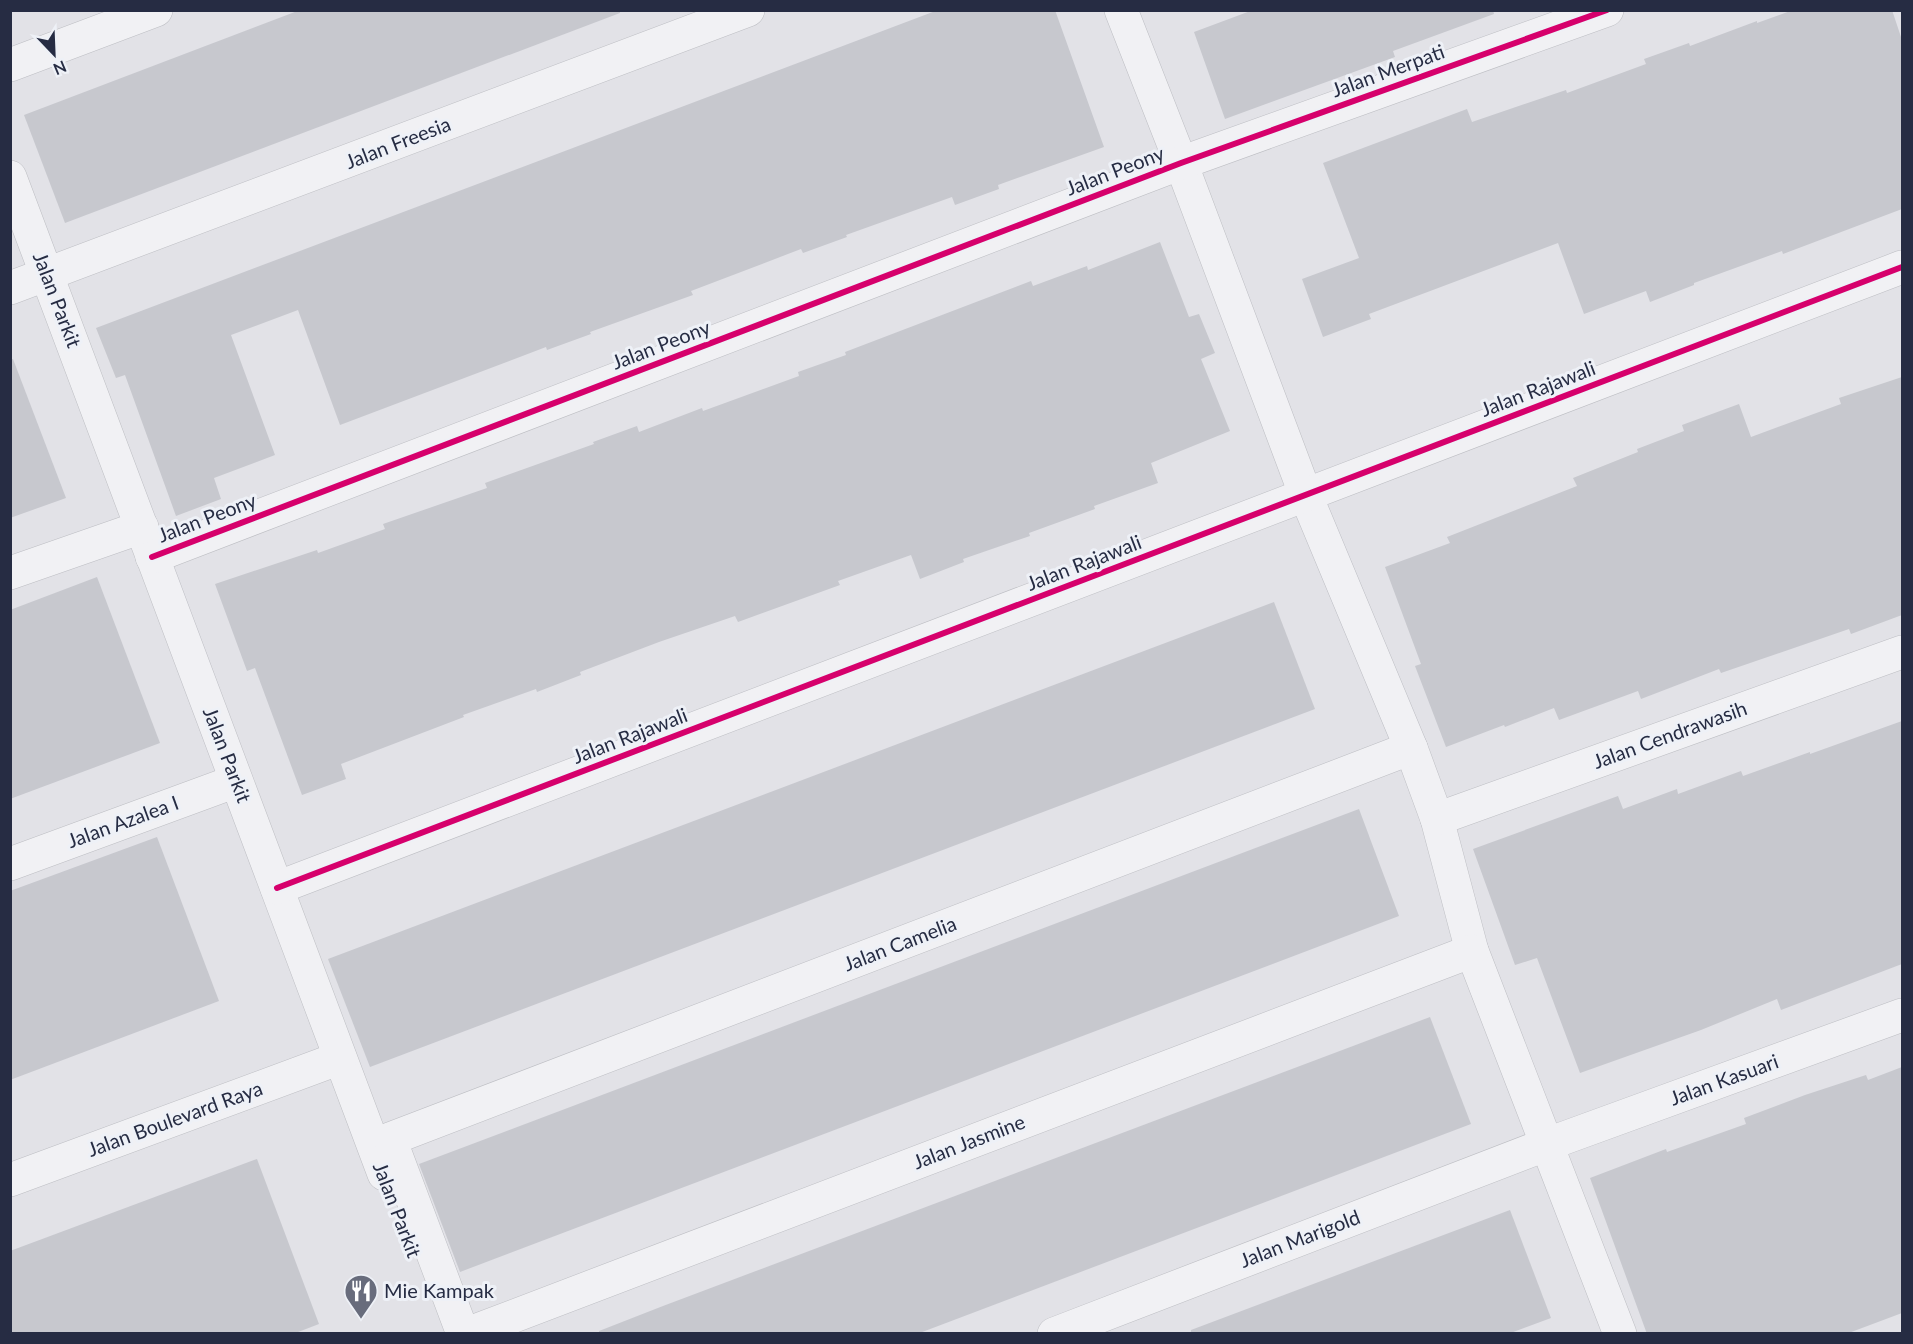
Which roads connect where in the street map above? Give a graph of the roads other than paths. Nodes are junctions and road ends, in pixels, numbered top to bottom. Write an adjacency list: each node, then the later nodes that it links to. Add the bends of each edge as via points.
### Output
1 (156, 10): 5 (street)
2 (748, 10): 9 (street, Jalan Freesia)
3 (1121, 10): 6 (street)
4 (1607, 10): 6 (street, Jalan Merpati)
5 (10, 65)
6 (1181, 164): 11 (street); 13 (street, Jalan Peony)
7 (10, 177): 9 (street, Jalan Parkit)
8 (1902, 267): 11 (street, Jalan Rajawali)
9 (47, 274): 10 (street, Jalan Freesia); 12 (street, Jalan Parkit)
10 (10, 288)
11 (1306, 496): 16 (street); 20 (street, Jalan Rajawali)
12 (142, 526): 13 (street, Jalan Parkit); 14 (street)
13 (152, 557): 17 (street, Jalan Parkit)
14 (10, 573)
15 (1902, 652): 18 (street, Jalan Cendrawasih)
16 (1411, 748): 18 (street); 27 (street, Jalan Camelia, via 390,1139)
17 (236, 781): 19 (street, Jalan Azalea I); 20 (street, Jalan Parkit)
18 (1437, 819): 21 (street)
19 (10, 864)
20 (277, 888): 23 (street, Jalan Parkit)
21 (1472, 951): 24 (street); 27 (street, Jalan Jasmine)
22 (1902, 1015): 24 (street, Jalan Kasuari)
23 (340, 1058): 25 (street, Jalan Boulevard Raya); 26 (street, Jalan Parkit)
24 (1545, 1145): 28 (street, Jalan Marigold); 29 (street)
25 (10, 1179)
26 (443, 1334)
27 (465, 1334)
28 (1054, 1334)
29 (1620, 1334)

